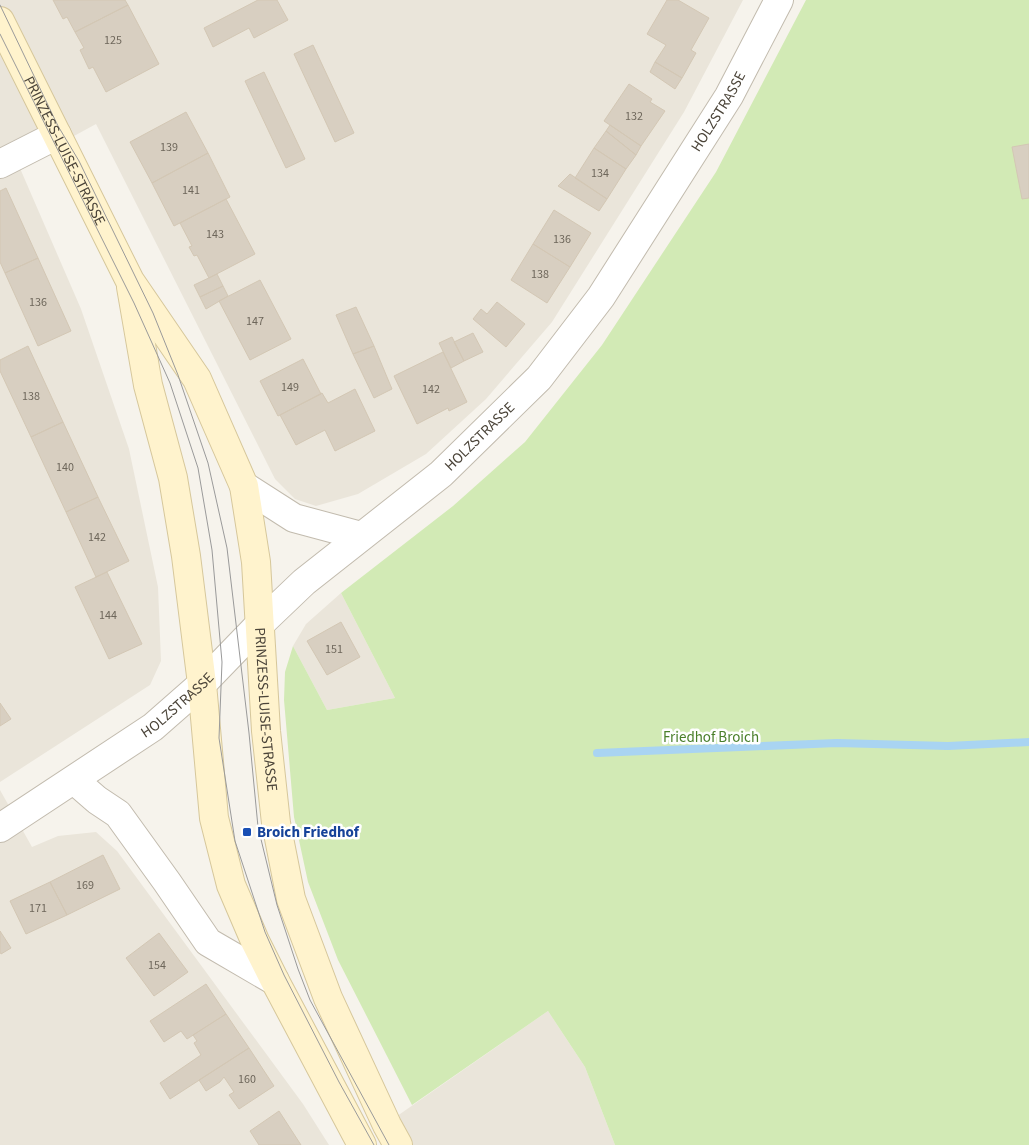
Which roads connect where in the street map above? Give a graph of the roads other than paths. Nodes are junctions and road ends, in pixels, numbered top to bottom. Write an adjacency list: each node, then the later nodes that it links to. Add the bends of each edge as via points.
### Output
1 (779, 0): 7 (street, HOLZSTRASSE, via 728,96 612,280 539,378 441,474)
2 (0, 21): 3 (main road, PRINZESS-LUISE-STRASSE)
3 (57, 135): 4 (street); 5 (main road, PRINZESS-LUISE-STRASSE)
4 (0, 164)
5 (130, 281): 6 (main road, PRINZESS-LUISE-STRASSE, via 197,379); 9 (main road, PRINZESS-LUISE-STRASSE, via 148,385 173,478)
6 (244, 486): 7 (street, via 294,518); 8 (main road, PRINZESS-LUISE-STRASSE, via 256,562)
7 (361, 536): 8 (street, HOLZSTRASSE)
8 (260, 624): 9 (street, HOLZSTRASSE); 14 (main road, PRINZESS-LUISE-STRASSE, via 266,732 276,823 291,899 328,998)
9 (202, 684): 10 (street, HOLZSTRASSE, via 153,727); 12 (main road, PRINZESS-LUISE-STRASSE, via 214,818 231,885)
10 (74, 780): 11 (street, HOLZSTRASSE); 12 (street, via 118,814 208,942)
11 (0, 828)
12 (275, 982): 13 (main road, PRINZESS-LUISE-STRASSE)
13 (362, 1145)
14 (398, 1145)

